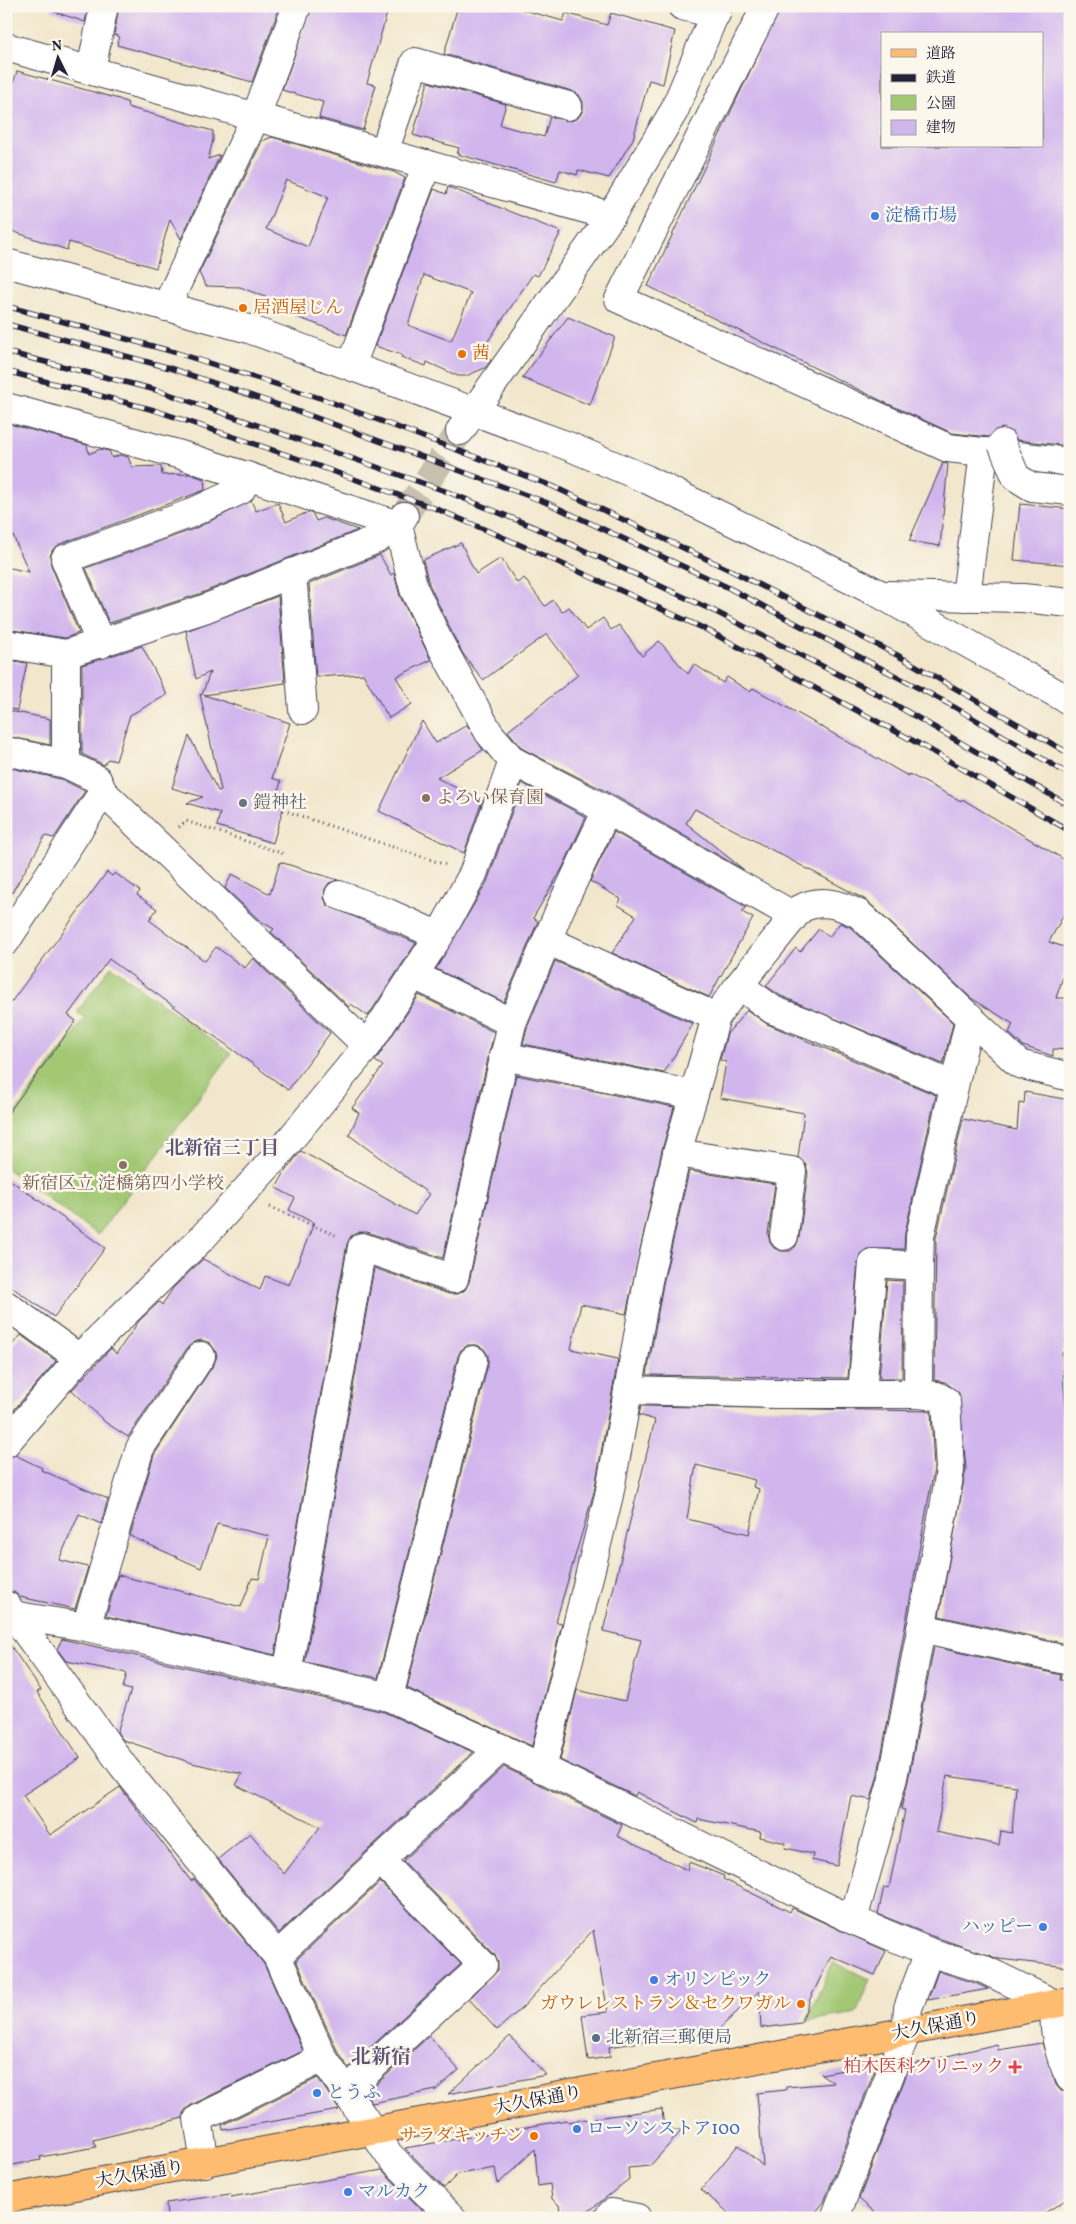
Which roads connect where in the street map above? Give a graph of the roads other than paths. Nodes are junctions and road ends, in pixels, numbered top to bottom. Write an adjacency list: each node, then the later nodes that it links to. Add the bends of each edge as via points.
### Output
1 (104, 6): 7 (street)
2 (297, 6): 9 (street)
3 (682, 6): 5 (street)
4 (766, 6): 18 (street, via 619,299 948,448)
5 (717, 10): 12 (street, via 674,111)
6 (6, 47): 7 (street)
7 (91, 70): 9 (street)
8 (568, 106): 10 (street, via 415,62)
9 (256, 116): 10 (street); 14 (street)
10 (384, 152): 11 (street)
11 (427, 164): 12 (street); 15 (street)
12 (610, 216): 17 (street)
13 (6, 262): 14 (street)
14 (166, 307): 15 (street, via 249,329)
15 (351, 366): 17 (street)
16 (6, 407): 20 (street)
17 (466, 421): 24 (street, via 568,446 646,479)
18 (993, 448): 19 (street); 21 (street, bridge, via 1016,477 1032,487); 25 (street)
19 (1070, 462)
20 (247, 476): 22 (street); 28 (street, via 240,490 215,502 65,559)
21 (1070, 491)
22 (401, 520): 23 (street, via 377,538); 33 (street, via 414,589 489,733)
23 (292, 573): 28 (street, via 204,609); 31 (street)
24 (880, 594): 25 (street); 30 (street)
25 (966, 597): 26 (street)
26 (1070, 603)
27 (6, 644): 29 (street)
28 (101, 644): 29 (street)
29 (66, 654): 34 (street)
30 (1070, 701)
31 (303, 710)
32 (6, 751): 34 (street)
33 (513, 761): 36 (street); 39 (street, via 472,874)
34 (66, 764): 35 (street, via 97,779)
35 (103, 792): 40 (street); 47 (street)
36 (607, 810): 38 (street); 41 (street)
37 (339, 896): 39 (street)
38 (794, 916): 43 (street); 45 (street, via 810,904 830,902 859,914)
39 (439, 936): 42 (street)
40 (8, 937)
41 (547, 940): 44 (street); 46 (street)
42 (414, 975): 46 (street); 47 (street)
43 (739, 985): 44 (street); 50 (street, via 773,1010)
44 (716, 1017): 51 (street)
45 (970, 1017): 49 (street, via 1019,1064); 50 (street)
46 (512, 1023): 48 (street)
47 (367, 1046): 57 (street, via 276,1158 202,1238)
48 (503, 1056): 51 (street); 67 (street, via 454,1279 362,1247)
49 (1070, 1078)
50 (954, 1086): 54 (street, via 920,1236)
51 (694, 1095): 52 (street)
52 (677, 1153): 53 (street, via 792,1171); 59 (street)
53 (784, 1236)
54 (919, 1266): 60 (street, via 873,1263); 61 (street)
55 (6, 1305): 57 (street)
56 (201, 1356): 64 (street, via 140,1448)
57 (79, 1358): 62 (street)
58 (473, 1360): 68 (street)
59 (628, 1390): 60 (street); 70 (street, via 609,1495)
60 (862, 1393): 61 (street)
61 (918, 1394): 65 (street, via 937,1396 946,1402 950,1470)
62 (6, 1443)
63 (9, 1610): 64 (street); 74 (street, via 123,1766)
64 (86, 1627): 67 (street)
65 (921, 1628): 66 (street); 72 (street, via 893,1778)
66 (1070, 1661)
67 (287, 1674): 68 (street)
68 (389, 1697): 69 (street)
69 (501, 1748): 70 (street); 71 (street)
70 (542, 1769): 72 (street)
71 (380, 1860): 74 (street); 79 (street, via 483,1965)
72 (853, 1920): 73 (street)
73 (929, 1952): 75 (street, via 981,1968); 76 (street, via 908,2008)
74 (278, 1956): 77 (street)
75 (1063, 2002): 76 (main road, 大久保通り); 78 (street, via 1053,2020 1063,2065)
76 (906, 2033): 80 (main road, 大久保通り); 83 (street)
77 (323, 2058): 79 (street); 81 (street, via 198,2120)
78 (1070, 2078)
79 (345, 2092): 80 (street)
80 (374, 2132): 81 (main road, 大久保通り); 84 (street, via 389,2155)
81 (205, 2163): 82 (main road, 大久保通り)
82 (6, 2199)
83 (842, 2214)
84 (452, 2218)
85 (608, 2218): 86 (street, via 612,2213)
86 (637, 2218)

